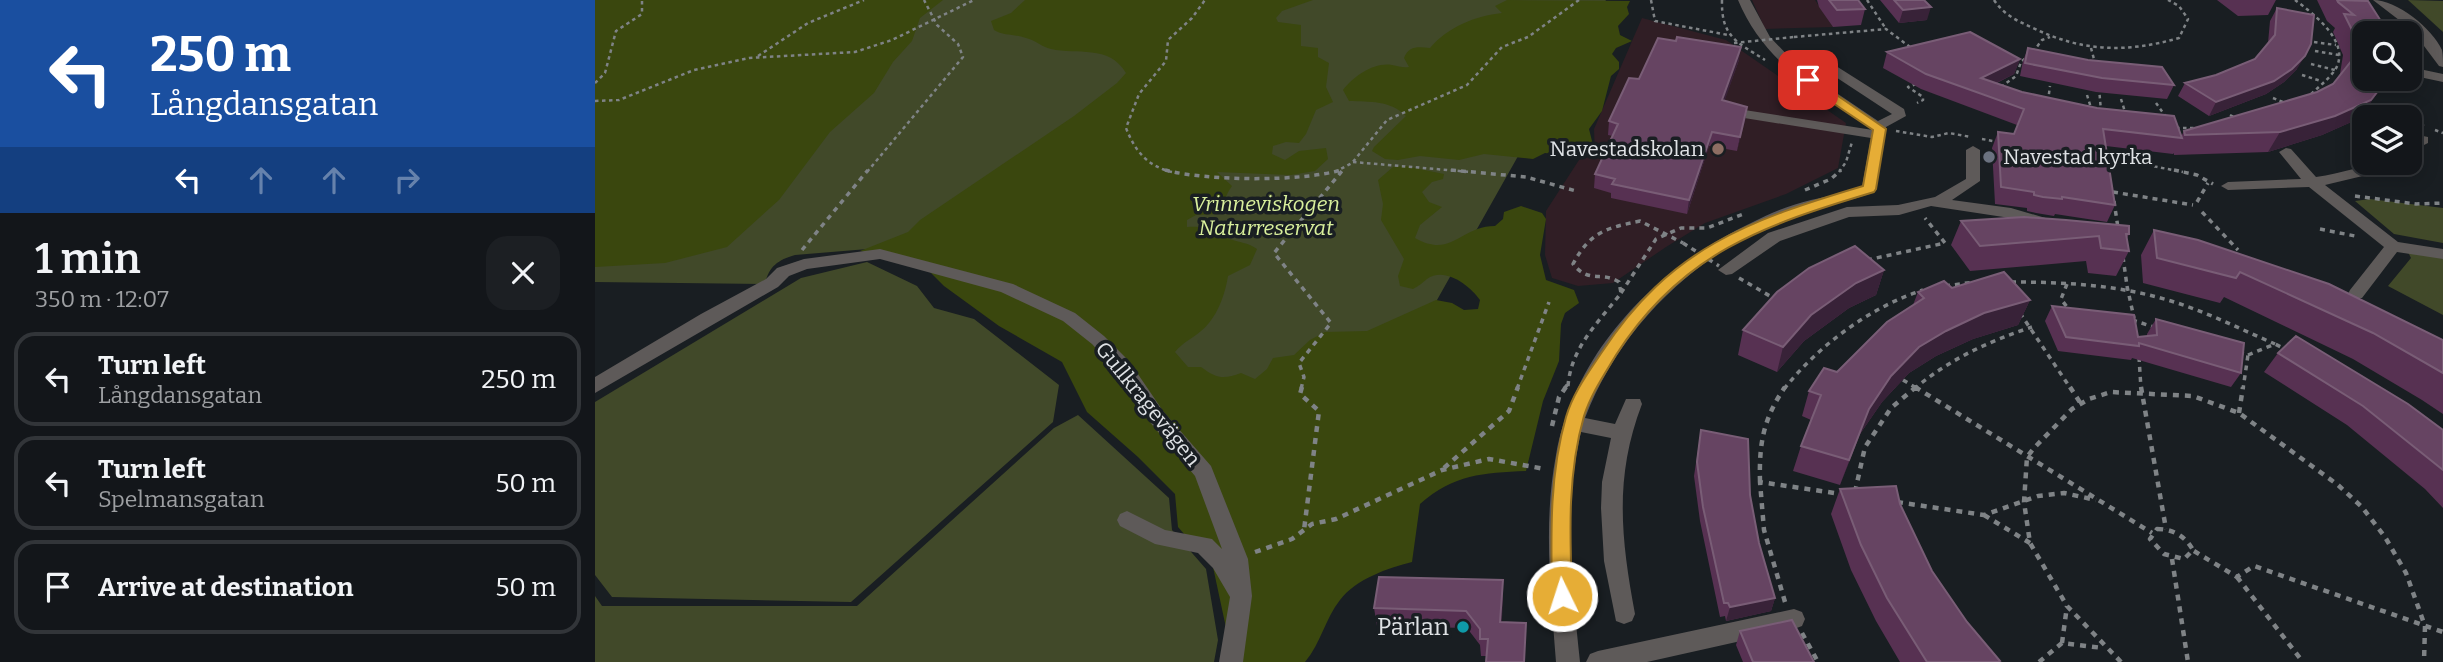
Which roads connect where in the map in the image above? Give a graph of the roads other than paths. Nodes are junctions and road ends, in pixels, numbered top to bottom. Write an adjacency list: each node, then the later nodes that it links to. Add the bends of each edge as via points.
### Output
1 (1744, 0): 4 (street, via 1753,22)
2 (2379, 0): 3 (street, via 2414,24 2435,47)
3 (2443, 64)
4 (1792, 66): 8 (street); 8 (street, via 1821,62 1899,111 1899,116)
5 (2422, 74): 6 (street)
6 (2443, 78)
7 (1738, 113): 8 (street, via 1853,131)
8 (1879, 130): 22 (street, via 1869,189 1813,204 1749,230 1668,281 1610,351)
9 (1973, 150): 14 (street, via 1973,181)
10 (2286, 152): 12 (street)
11 (2352, 174): 12 (street)
12 (2312, 182): 13 (street); 16 (street)
13 (2228, 186)
14 (1938, 202): 15 (street); 18 (street, via 1899,210 1847,212 1774,237)
15 (2064, 225)
16 (2393, 246): 17 (street); 19 (street)
17 (2443, 254)
18 (1723, 268)
19 (2356, 294)
20 (595, 386): 25 (street, Gullkragevägen, via 772,283 783,272 804,264 867,254 889,256 1007,288 1069,317 1115,357 1156,416 1204,472 1237,559)
21 (1633, 404): 23 (street)
22 (1576, 417): 23 (street); 29 (street, via 1559,508)
23 (1622, 433): 26 (street, via 1610,506 1612,549)
24 (1127, 520): 25 (street, via 1162,538 1204,545 1221,561)
25 (1241, 596): 28 (street, Gullkragevägen)
26 (1624, 614)
27 (1794, 619): 30 (street)
28 (1231, 662)
29 (1568, 662)
30 (1598, 662)

